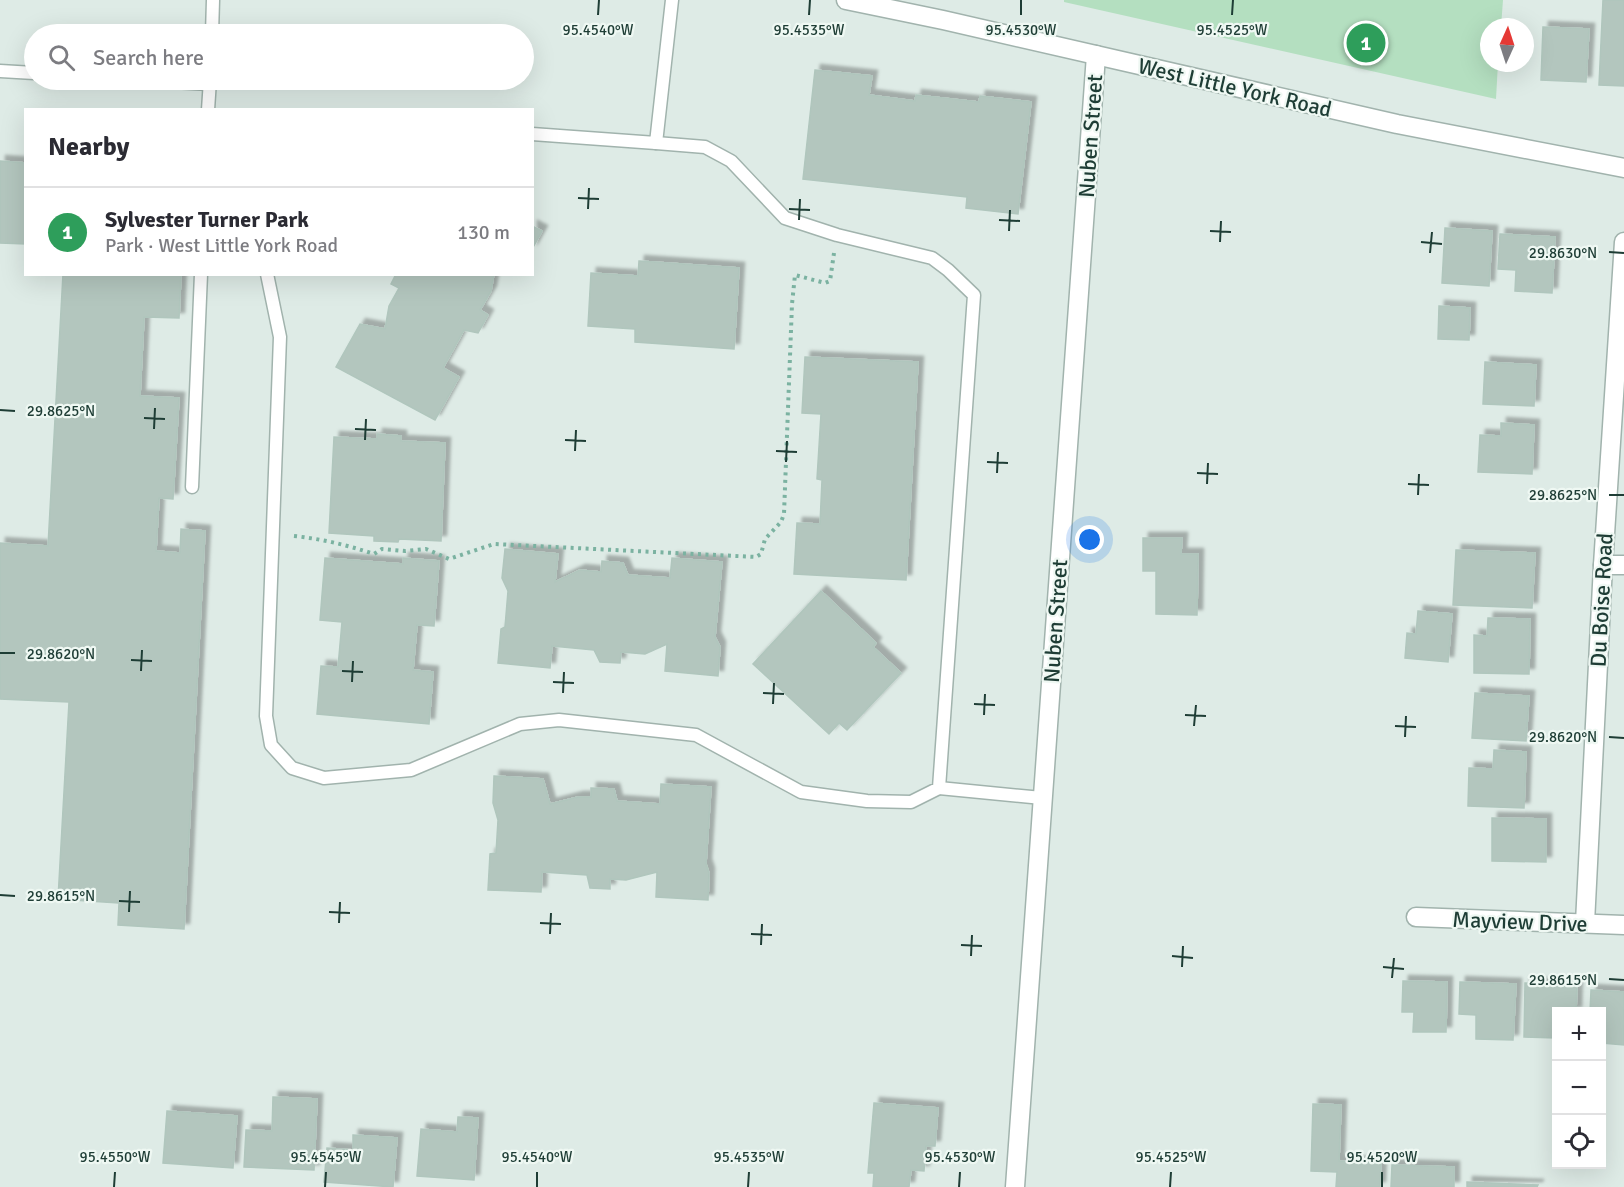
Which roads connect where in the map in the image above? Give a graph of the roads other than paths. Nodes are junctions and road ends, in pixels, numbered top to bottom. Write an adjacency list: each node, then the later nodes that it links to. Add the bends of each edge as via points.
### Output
1 (213, 0): 4 (lane)
2 (672, 0): 11 (lane)
3 (846, 0): 5 (street, West Little York Road)
4 (212, 24)
5 (1096, 55): 12 (street, West Little York Road, via 1397,124); 20 (street, Nuben Street)
6 (0, 70): 7 (lane)
7 (24, 72)
8 (209, 90): 9 (lane)
9 (208, 108)
10 (534, 134): 11 (lane)
11 (656, 143): 19 (lane, via 705,147 731,161 785,218 932,258 974,295)
12 (1624, 168)
13 (1624, 242): 17 (street, Du Boise Road)
14 (201, 276): 16 (lane)
15 (267, 276): 19 (lane, via 280,337 266,717 271,745 292,768 324,778 411,770 520,724 559,720 696,735 801,792 911,802)
16 (192, 487)
17 (1603, 565): 18 (street); 22 (street, Du Boise Road)
18 (1624, 566)
19 (939, 788): 20 (lane)
20 (1042, 798): 24 (street, Nuben Street)
21 (1416, 917): 22 (street, Mayview Drive)
22 (1585, 923): 23 (street, Mayview Drive)
23 (1624, 925)
24 (1015, 1187)

